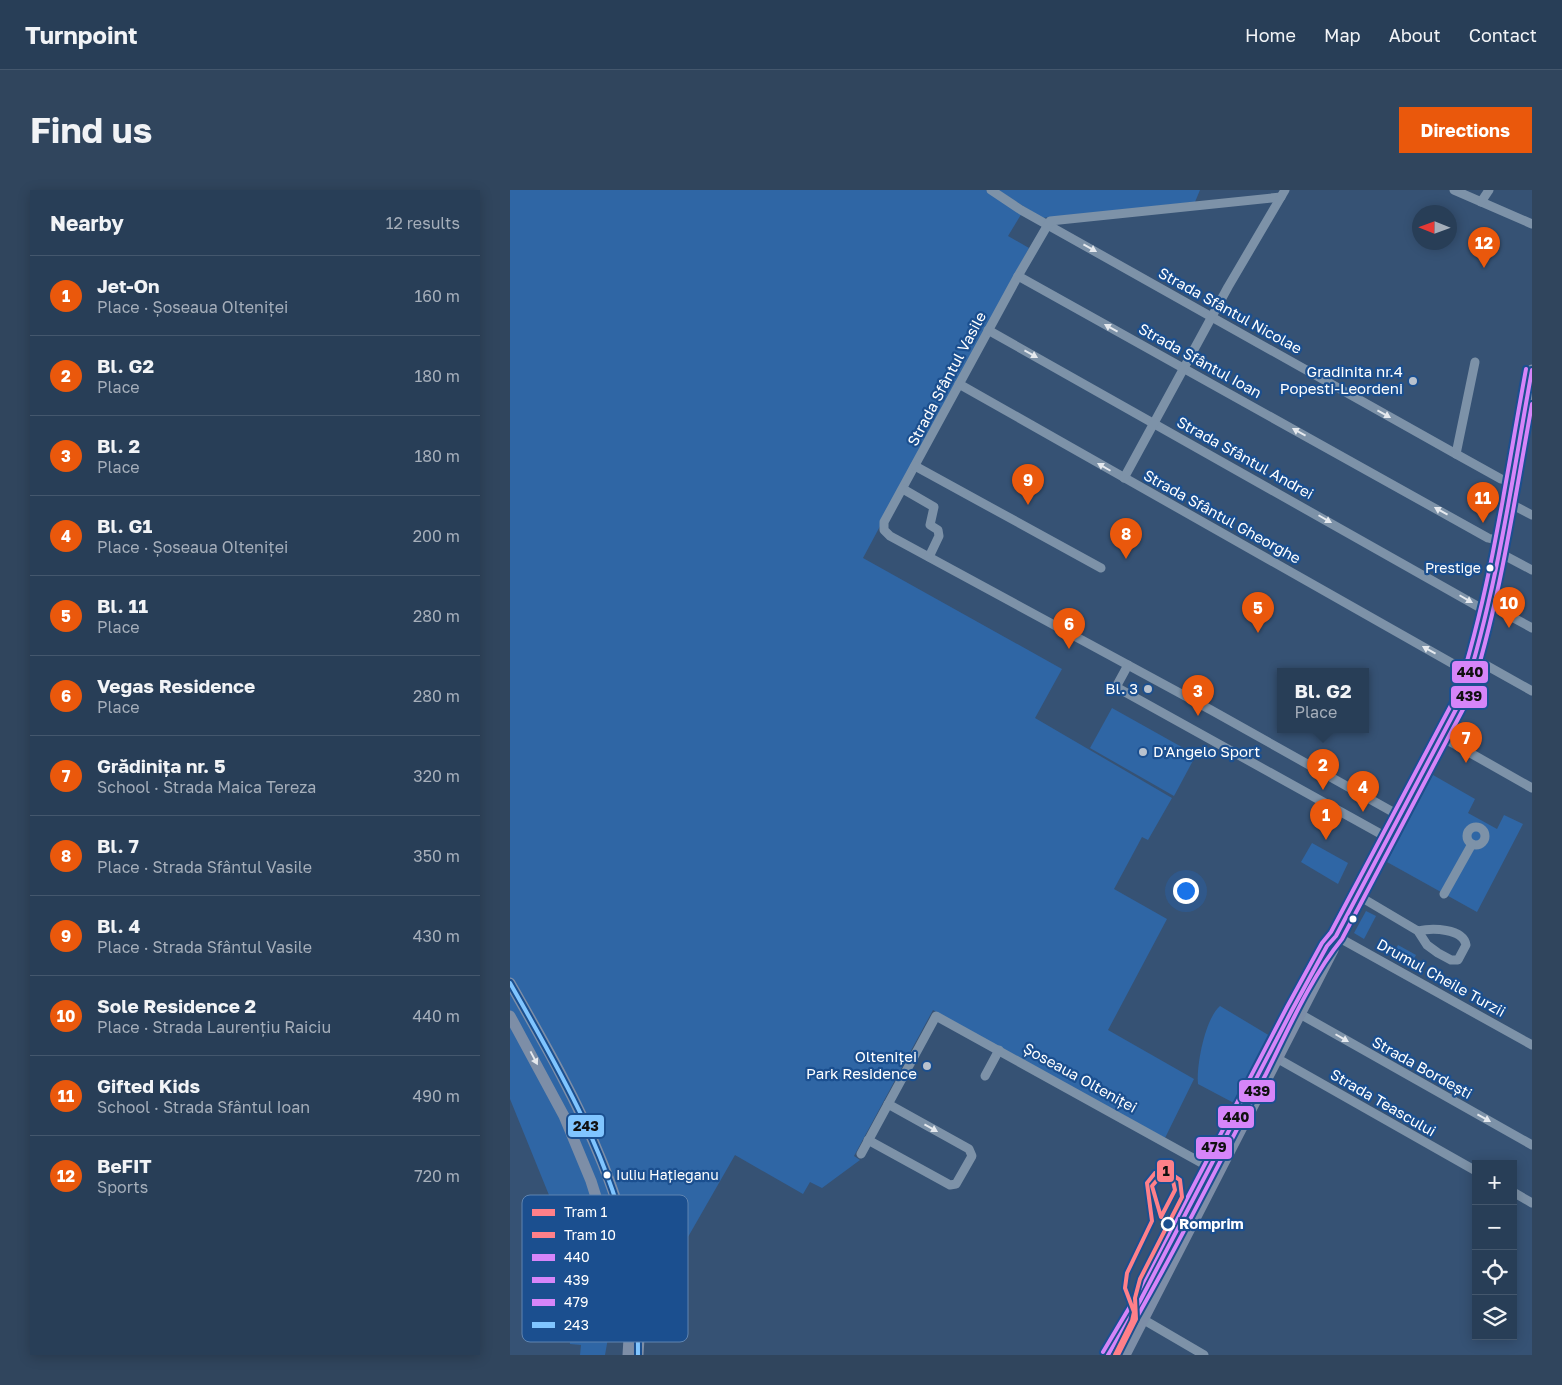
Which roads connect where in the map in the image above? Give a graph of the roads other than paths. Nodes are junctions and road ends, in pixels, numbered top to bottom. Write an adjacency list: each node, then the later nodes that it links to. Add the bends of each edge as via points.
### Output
1 (991, 190): 6 (street, Strada Sfântul Nicolae)
2 (1454, 190): 5 (street)
3 (1489, 190): 5 (street)
4 (1283, 193): 6 (street, via 1056,219); 9 (street)
5 (1481, 202): 7 (street)
6 (1048, 224): 8 (street, Strada Sfântul Vasile); 9 (street, Strada Sfântul Nicolae, one-way to 9)
7 (1532, 224)
8 (1018, 276): 10 (street, Strada Sfântul Vasile); 12 (street, Strada Sfântul Ioan, one-way to 8)
9 (1212, 316): 12 (street); 17 (street, Strada Sfântul Nicolae, one-way to 17)
10 (988, 330): 14 (street, Strada Sfântul Vasile); 16 (street, Strada Sfântul Andrei, one-way to 16)
11 (1475, 362): 17 (street)
12 (1184, 368): 16 (street); 24 (street, Strada Sfântul Ioan, one-way to 12)
13 (1532, 370): 15 (main road)
14 (959, 384): 18 (street, Strada Sfântul Vasile); 19 (street, Strada Sfântul Gheorghe, one-way to 14)
15 (1529, 406): 20 (main road)
16 (1154, 422): 19 (street); 28 (street, Strada Sfântul Andrei, one-way to 28)
17 (1456, 454): 20 (street, Strada Sfântul Nicolae)
18 (915, 466): 21 (street); 26 (street, Strada Sfântul Vasile)
19 (1124, 478): 32 (street, Strada Sfântul Gheorghe, one-way to 19)
20 (1511, 482): 22 (main road)
21 (903, 489): 25 (street, via 934,507 930,525 938,530 939,536); 25 (street, via 884,522 884,530)
22 (1507, 502): 23 (street); 24 (main road)
23 (1532, 515)
24 (1499, 547): 27 (street); 28 (main road)
25 (929, 557): 31 (street)
26 (1101, 568)
27 (1532, 570)
28 (1487, 607): 29 (street, Strada Sfântul Andrei); 30 (main road)
29 (1532, 628)
30 (1475, 659): 32 (main road); 33 (street)
31 (1128, 665): 36 (street); 37 (street, via 1116,687)
32 (1471, 674): 34 (main road)
33 (1532, 691)
34 (1442, 738): 35 (street); 36 (main road)
35 (1532, 788)
36 (1400, 816): 37 (main road)
37 (1388, 838): 42 (main road)
38 (1472, 844): 39 (street)
39 (1444, 894)
40 (1364, 899): 41 (street)
41 (1418, 931): 41 (street, via 1431,949 1451,960 1458,960 1466,945 1462,938 1449,932)
42 (1336, 936): 44 (main road, via 1333,950); 46 (street, Drumul Cheile Turzii); 48 (main road, via 1327,946)
43 (510, 983): 58 (main road, via 587,1125)
44 (1300, 1014): 48 (main road); 52 (street, Strada Bordești, one-way to 52)
45 (510, 1016): 57 (main road, one-way to 57, via 574,1138)
46 (1532, 1045)
47 (999, 1050): 49 (street); 50 (street, Șoseaua Olteniței, via 936,1016); 54 (street, Șoseaua Olteniței)
48 (1273, 1056): 54 (main road); 55 (street, Strada Teascului); 60 (main road)
49 (984, 1076)
50 (888, 1104): 51 (street); 51 (street, one-way to 51, via 969,1149 972,1156 956,1184 950,1185)
51 (868, 1140): 53 (street)
52 (1532, 1145)
53 (861, 1154)
54 (1209, 1167): 60 (main road)
55 (1472, 1169)
56 (1517, 1194): 59 (street)
57 (594, 1195)
58 (612, 1195)
59 (1532, 1203)
60 (1138, 1315): 63 (main road); 64 (main road); 68 (street)
61 (629, 1342): 65 (main road)
62 (638, 1342): 66 (main road)
63 (1114, 1342): 64 (main road); 67 (main road)
64 (1126, 1352)
65 (628, 1355)
66 (638, 1355)
67 (1108, 1355)
68 (1204, 1355)

